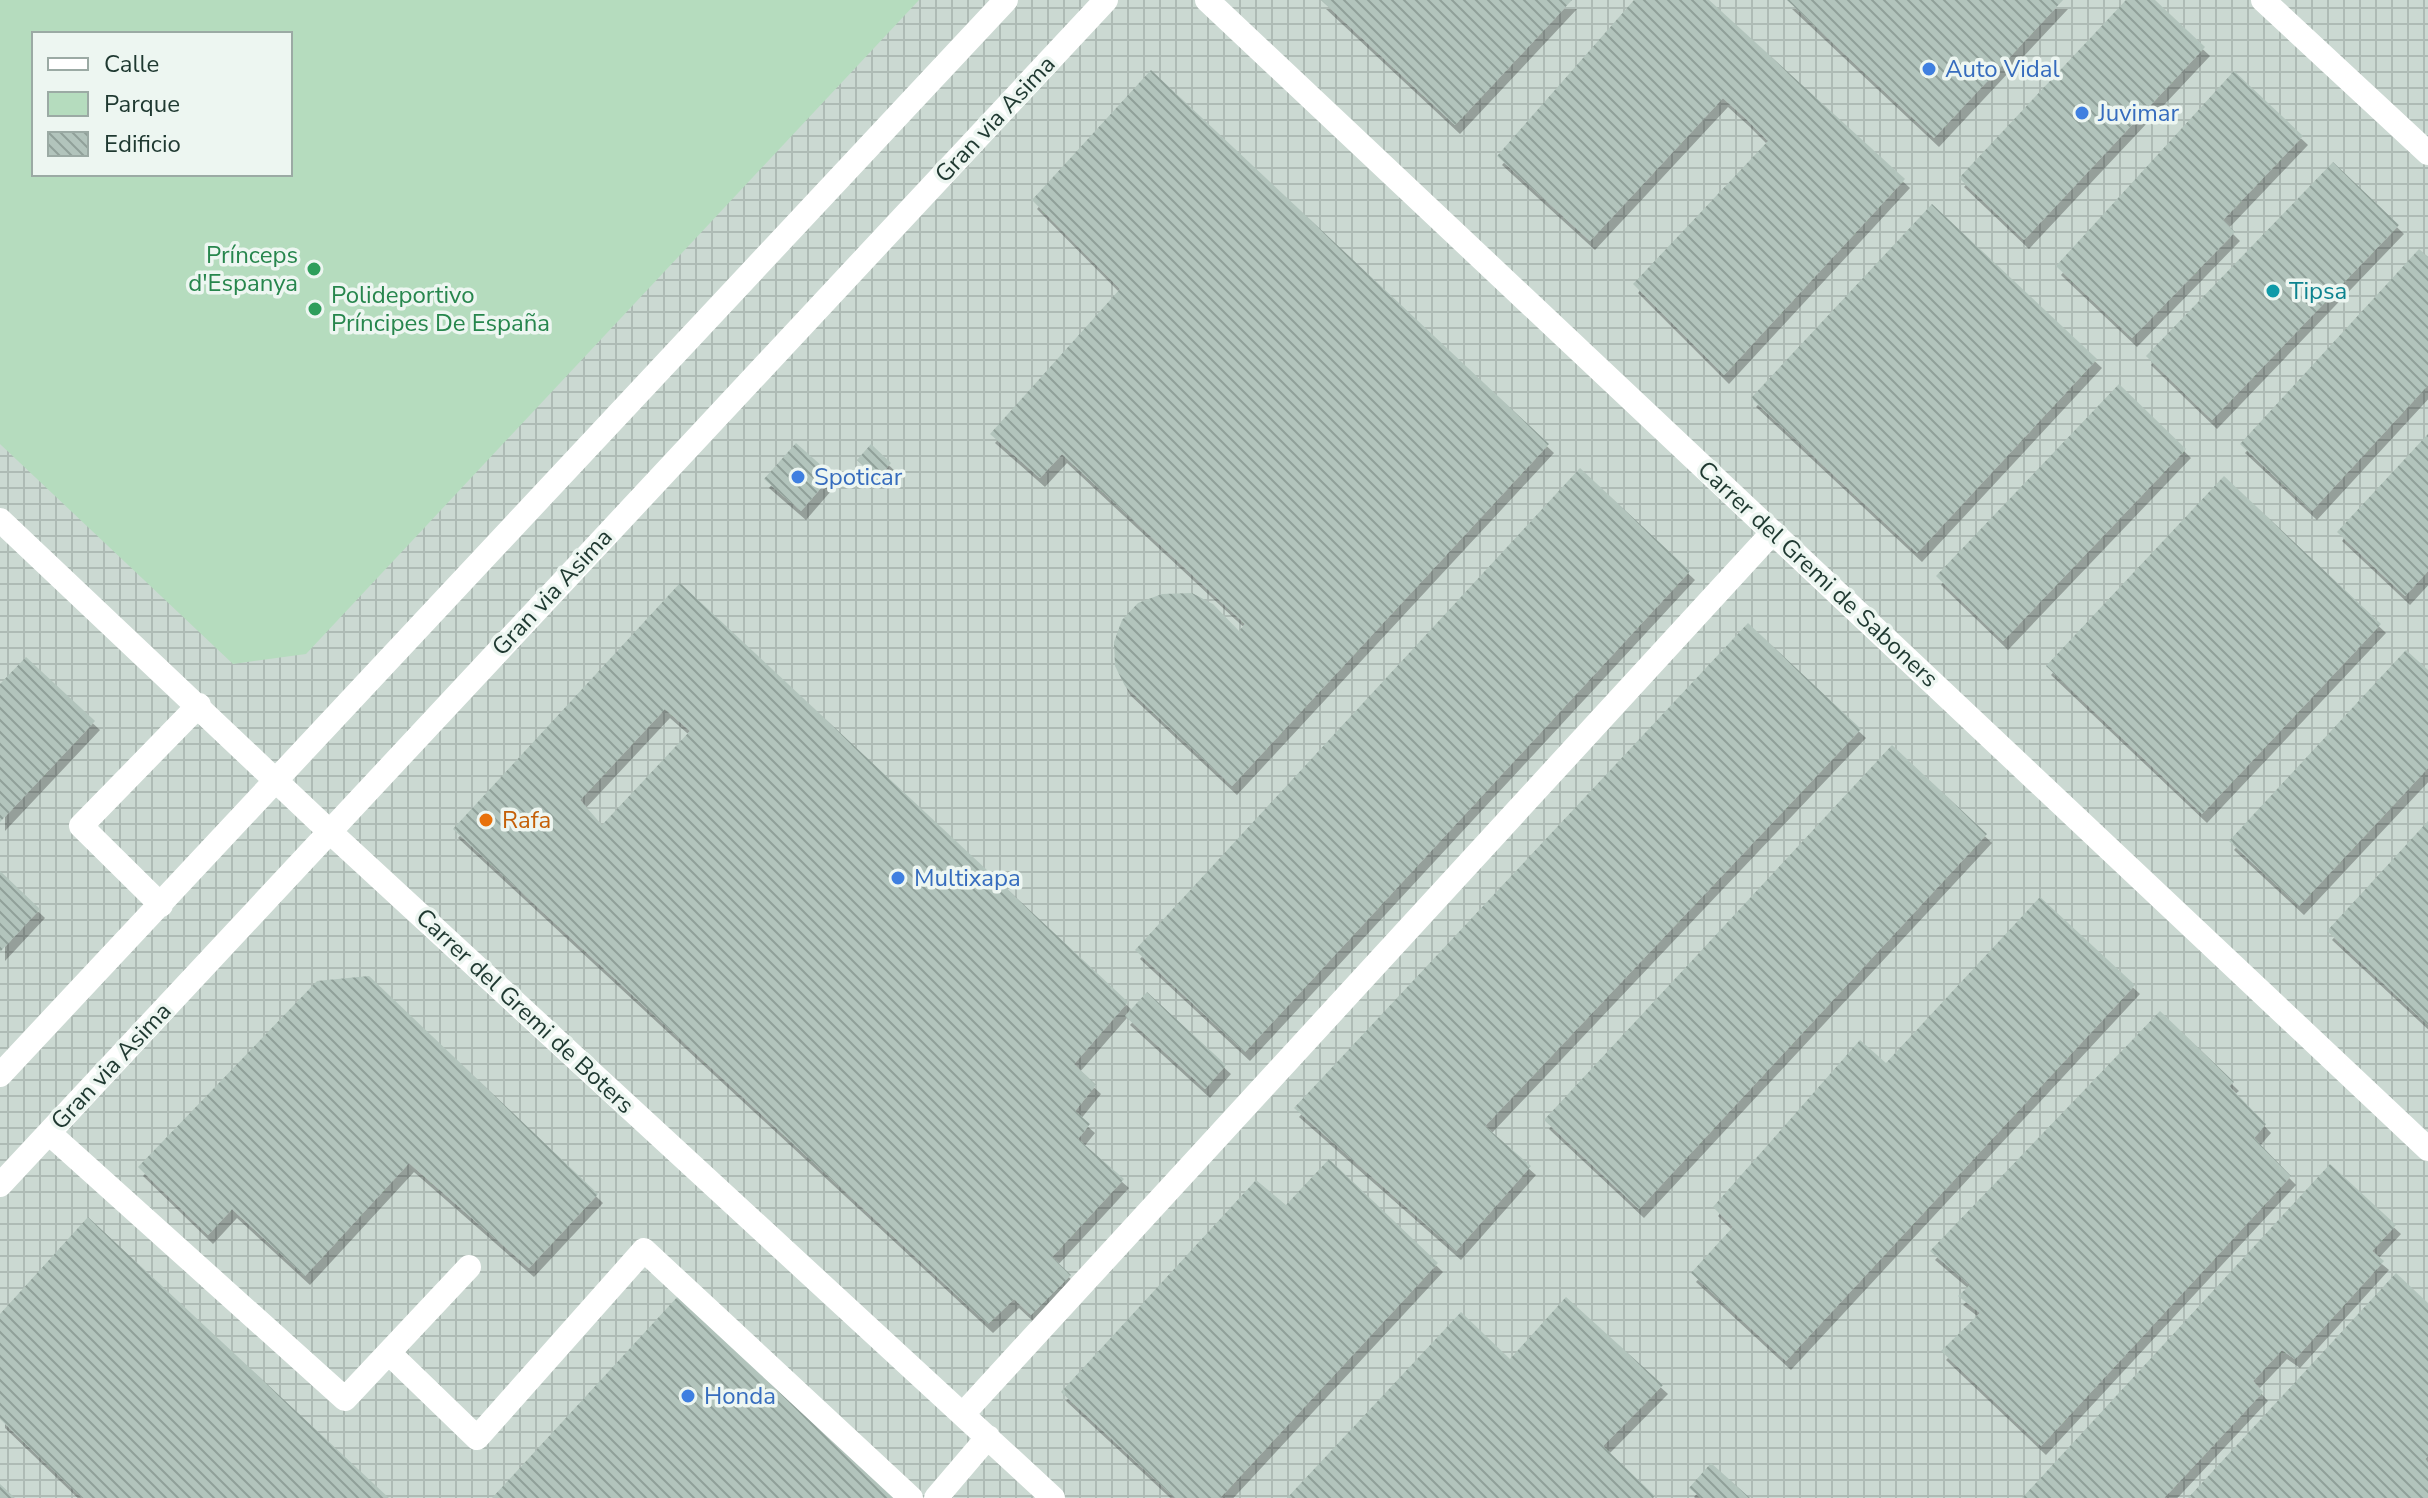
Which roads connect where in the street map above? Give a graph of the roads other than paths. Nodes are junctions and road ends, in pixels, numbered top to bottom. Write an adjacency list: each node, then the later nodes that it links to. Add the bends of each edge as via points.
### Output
1 (1006, 0): 9 (street)
2 (1106, 0): 10 (street, Gran via Asima)
3 (1207, 0): 7 (street, Carrer del Gremi de Saboners)
4 (2263, 0): 5 (street)
5 (2428, 153)
6 (0, 520): 8 (street, Carrer del Gremi de Boters)
7 (1773, 532): 14 (street, Carrer del Gremi de Saboners); 18 (street)
8 (199, 705): 9 (street, Carrer del Gremi de Boters); 11 (street, via 81,826)
9 (279, 781): 10 (street, Carrer del Gremi de Boters); 11 (street)
10 (329, 831): 13 (street, Gran via Asima); 18 (street, Carrer del Gremi de Boters)
11 (161, 905): 12 (street)
12 (0, 1075)
13 (49, 1133): 15 (street, Gran via Asima); 17 (street, via 345,1399)
14 (2428, 1149)
15 (0, 1185)
16 (469, 1267): 17 (street)
17 (389, 1353): 20 (street, via 477,1438 644,1250)
18 (963, 1414): 19 (street, Carrer del Gremi de Boters)
19 (988, 1437): 21 (street); 22 (street, Carrer del Gremi de Boters)
20 (911, 1498)
21 (936, 1498)
22 (1053, 1498)

